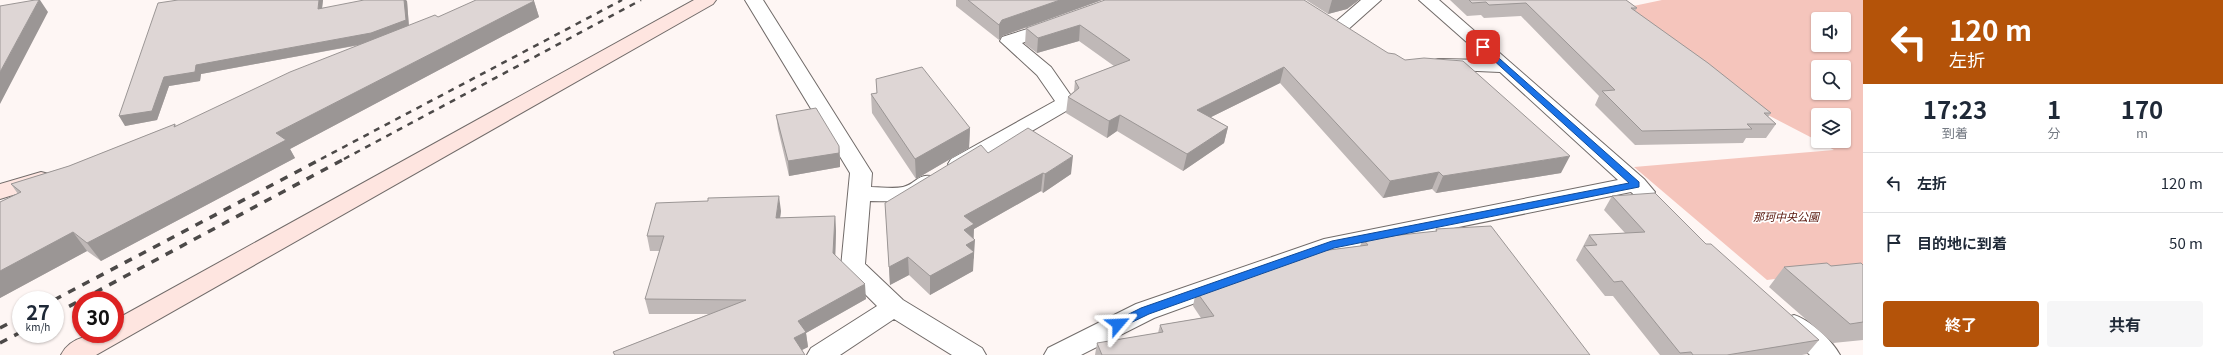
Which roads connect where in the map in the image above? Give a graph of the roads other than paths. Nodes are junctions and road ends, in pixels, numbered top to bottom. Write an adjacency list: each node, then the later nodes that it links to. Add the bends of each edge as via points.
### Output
1 (706, 0): 16 (street)
2 (754, 0): 12 (street, via 861,173)
3 (1372, 0): 6 (street)
4 (1428, 0): 8 (street)
5 (1074, 18): 12 (street, via 1009,41 1044,72 1066,103 908,194)
6 (1338, 29)
7 (1421, 64): 8 (street)
8 (1505, 66): 10 (street)
9 (56, 175): 11 (street)
10 (1636, 184): 13 (street); 21 (street, via 1332,245 1145,311)
11 (0, 192)
12 (859, 194): 14 (street, via 853,267)
13 (1659, 205)
14 (894, 307): 19 (street); 20 (street)
15 (1781, 314): 22 (street)
16 (124, 327)
17 (96, 343): 18 (street)
18 (74, 355)
19 (820, 355)
20 (973, 355)
21 (1057, 355)
22 (1827, 355)

